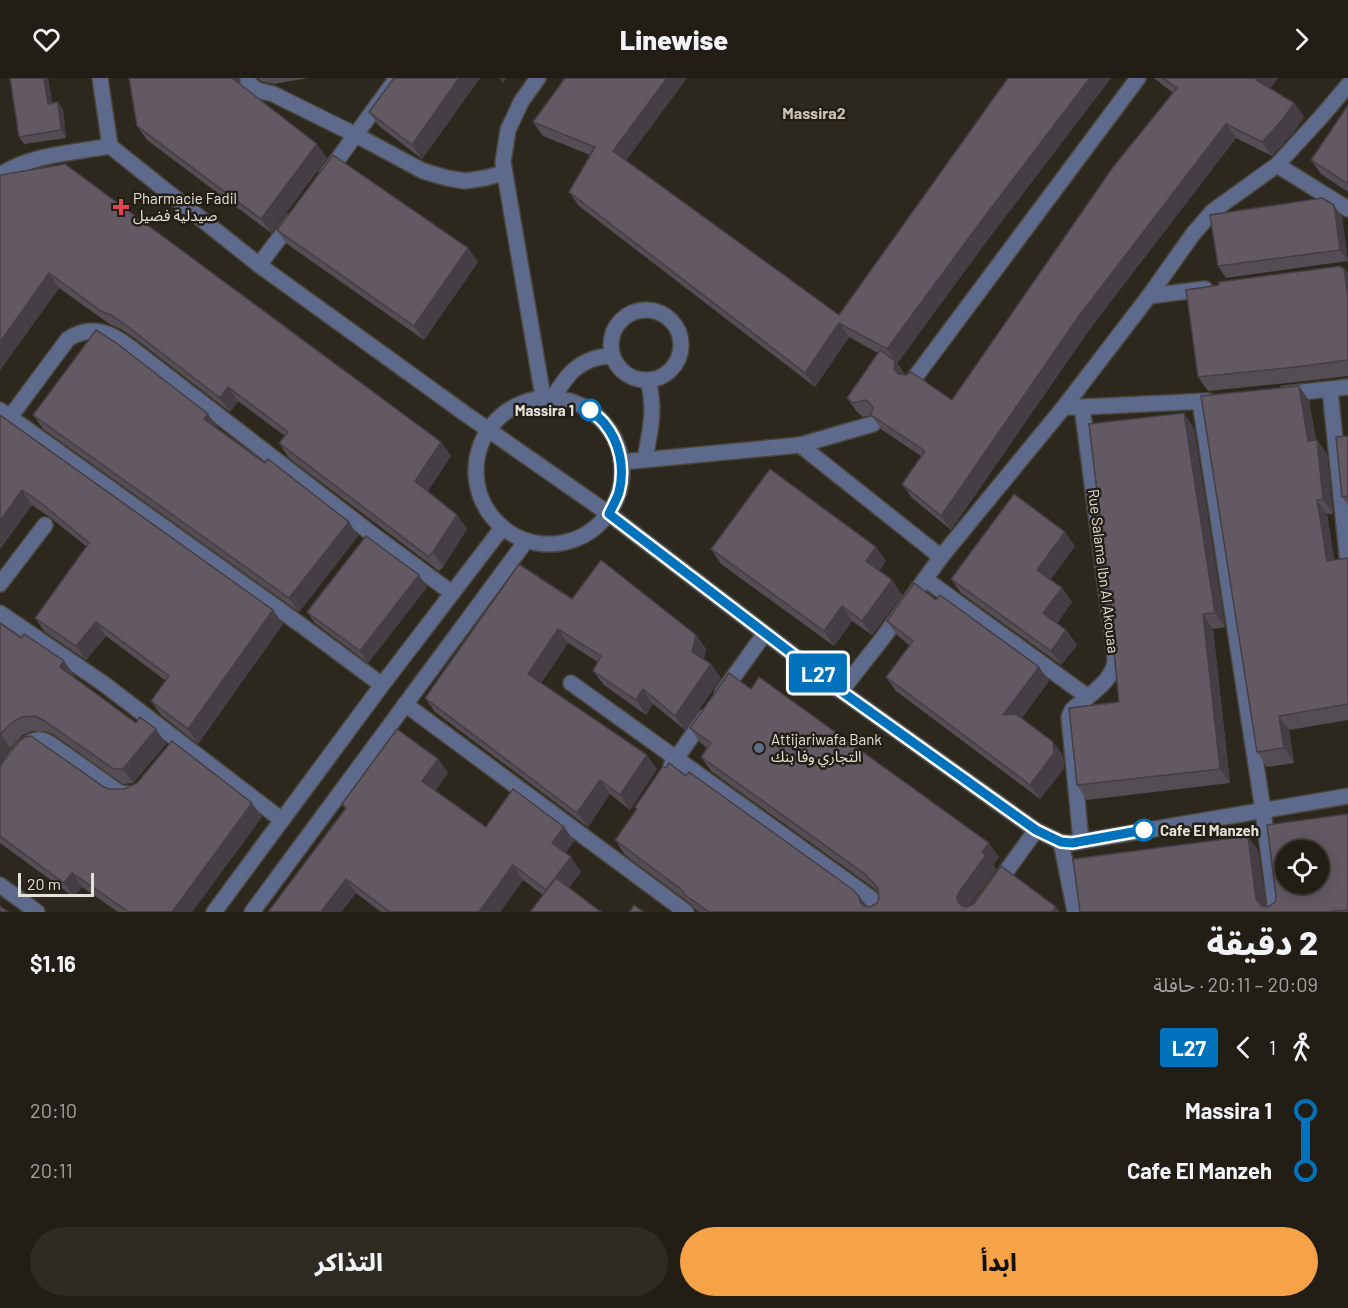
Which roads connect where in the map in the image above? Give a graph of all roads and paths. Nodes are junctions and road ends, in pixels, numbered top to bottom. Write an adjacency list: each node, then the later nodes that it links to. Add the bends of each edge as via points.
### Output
1 (100, 78): 8 (street)
2 (248, 78): 7 (street, via 248,83 258,90)
3 (397, 78): 7 (street)
4 (538, 78): 10 (street, via 508,130)
5 (1138, 78): 19 (street)
6 (1348, 85): 9 (street)
7 (356, 135): 10 (street, via 423,171 447,178 465,181); 12 (street)
8 (110, 146): 11 (street, via 32,160); 15 (street)
9 (1277, 165): 13 (street); 17 (street, via 1213,211)
10 (504, 173): 24 (street)
11 (0, 175)
12 (321, 182)
13 (1348, 209)
14 (301, 210): 15 (street)
15 (259, 265): 31 (street)
16 (1215, 288): 17 (street)
17 (1149, 296): 27 (street)
18 (612, 357): 20 (street, via 620,370); 20 (street, via 610,345 617,323 637,310 660,312 677,328 681,351 669,372); 24 (street, via 581,365)
19 (913, 380)
20 (648, 381): 33 (street, via 653,407)
21 (1348, 387): 22 (street)
22 (1330, 390): 23 (street); 40 (street)
23 (1271, 395)
24 (548, 398): 31 (street, via 521,403); 34 (street, via 566,399 586,407 604,422 616,441)
25 (1224, 400): 26 (street)
26 (1200, 402): 28 (street); 56 (street)
27 (1064, 407): 28 (street); 39 (street)
28 (1082, 407): 49 (street, Rue Salama Ibn Al Akouaa, via 1115,658 1109,677)
29 (5, 414): 43 (street, via 68,339 87,331 112,334 368,538); 47 (street, via 304,620)
30 (873, 424): 32 (street)
31 (488, 430): 35 (street); 37 (street, via 476,460 476,479 489,514)
32 (800, 445): 33 (street); 39 (street)
33 (645, 459): 34 (street)
34 (622, 462): 35 (street, via 619,493)
35 (609, 514): 38 (street, via 581,537 563,543); 45 (street)
36 (45, 525): 42 (street)
37 (502, 528): 38 (street); 43 (street)
38 (526, 541): 50 (street)
39 (941, 557): 41 (street)
40 (1348, 564)
41 (925, 579): 48 (street); 49 (street)
42 (0, 584)
43 (452, 593): 47 (street)
44 (0, 613): 57 (street, via 104,684 176,746)
45 (765, 633): 48 (street); 51 (street)
46 (571, 682): 51 (street)
47 (382, 685): 57 (street)
48 (841, 691): 58 (street)
49 (1088, 697): 59 (street, Rue Salama Ibn Al Akouaa, via 1072,710 1069,722)
50 (405, 704): 64 (street); 65 (street, via 614,851)
51 (676, 759): 52 (street); 66 (street, via 868,896 879,906)
52 (663, 778)
53 (0, 779): 54 (street, via 26,744 39,739 120,793 134,794)
54 (146, 783)
55 (1348, 796): 56 (street)
56 (1263, 810): 59 (street); 69 (street)
57 (282, 820): 63 (street)
58 (1036, 830): 60 (street); 67 (street)
59 (1081, 841): 60 (street)
60 (1061, 842): 68 (street)
61 (0, 885): 62 (street)
62 (37, 912)
63 (214, 912)
64 (252, 912)
65 (686, 912)
66 (879, 912)
67 (977, 912)
68 (1075, 912)
69 (1276, 912)

